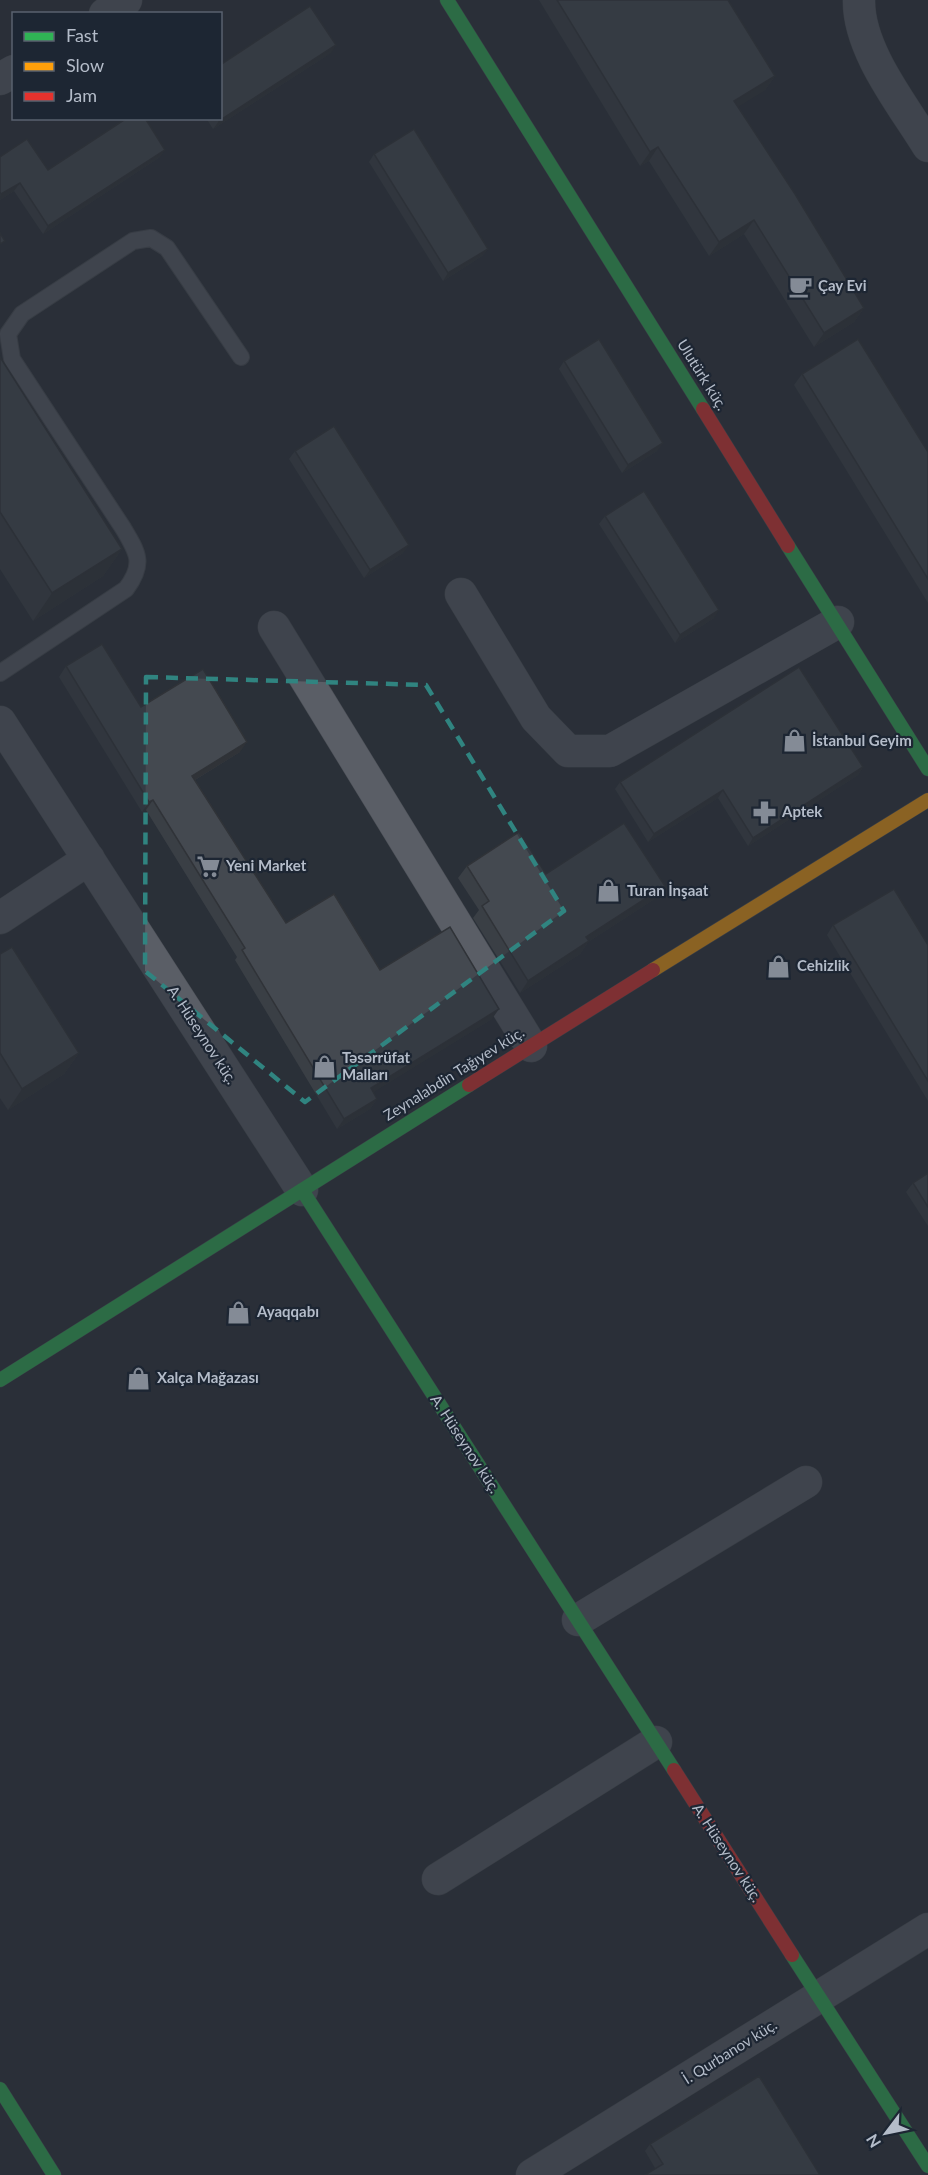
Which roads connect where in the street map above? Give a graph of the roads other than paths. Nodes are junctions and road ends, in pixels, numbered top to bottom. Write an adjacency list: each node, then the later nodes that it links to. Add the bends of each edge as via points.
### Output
1 (126, 0): 4 (street)
2 (447, 0): 8 (street, Ulutürk küç.)
3 (859, 0): 5 (street, via 869,51)
4 (108, 12)
5 (928, 146)
6 (241, 357): 10 (lane, via 167,248 151,238 133,241 22,314 8,334 12,359 123,528 139,561 135,577 126,589)
7 (461, 594): 8 (street, via 536,718 568,751 610,751)
8 (838, 622): 12 (street, Ulutürk küç.)
9 (274, 627): 16 (street)
10 (0, 673)
11 (0, 722): 14 (street, A. Hüseynov küç.)
12 (928, 769)
13 (928, 800): 16 (street, Zeynalabdin Tağıyev küç.)
14 (89, 859): 15 (street); 17 (street, A. Hüseynov küç.)
15 (0, 918)
16 (531, 1046): 17 (street, Zeynalabdin Tağıyev küç.)
17 (302, 1190): 18 (street, Zeynalabdin Tağıyev küç.); 20 (street, A. Hüseynov küç.)
18 (0, 1380)
19 (806, 1482): 20 (street)
20 (578, 1620): 21 (street, A. Hüseynov küç.)
21 (656, 1742): 22 (street); 24 (street, A. Hüseynov küç.)
22 (438, 1879)
23 (928, 1929): 24 (street, İ. Qurbanov küç.)
24 (819, 1996): 26 (street, A. Hüseynov küç.); 28 (street, İ. Qurbanov küç.)
25 (0, 2090): 27 (street)
26 (928, 2166)
27 (54, 2175)
28 (532, 2175)

